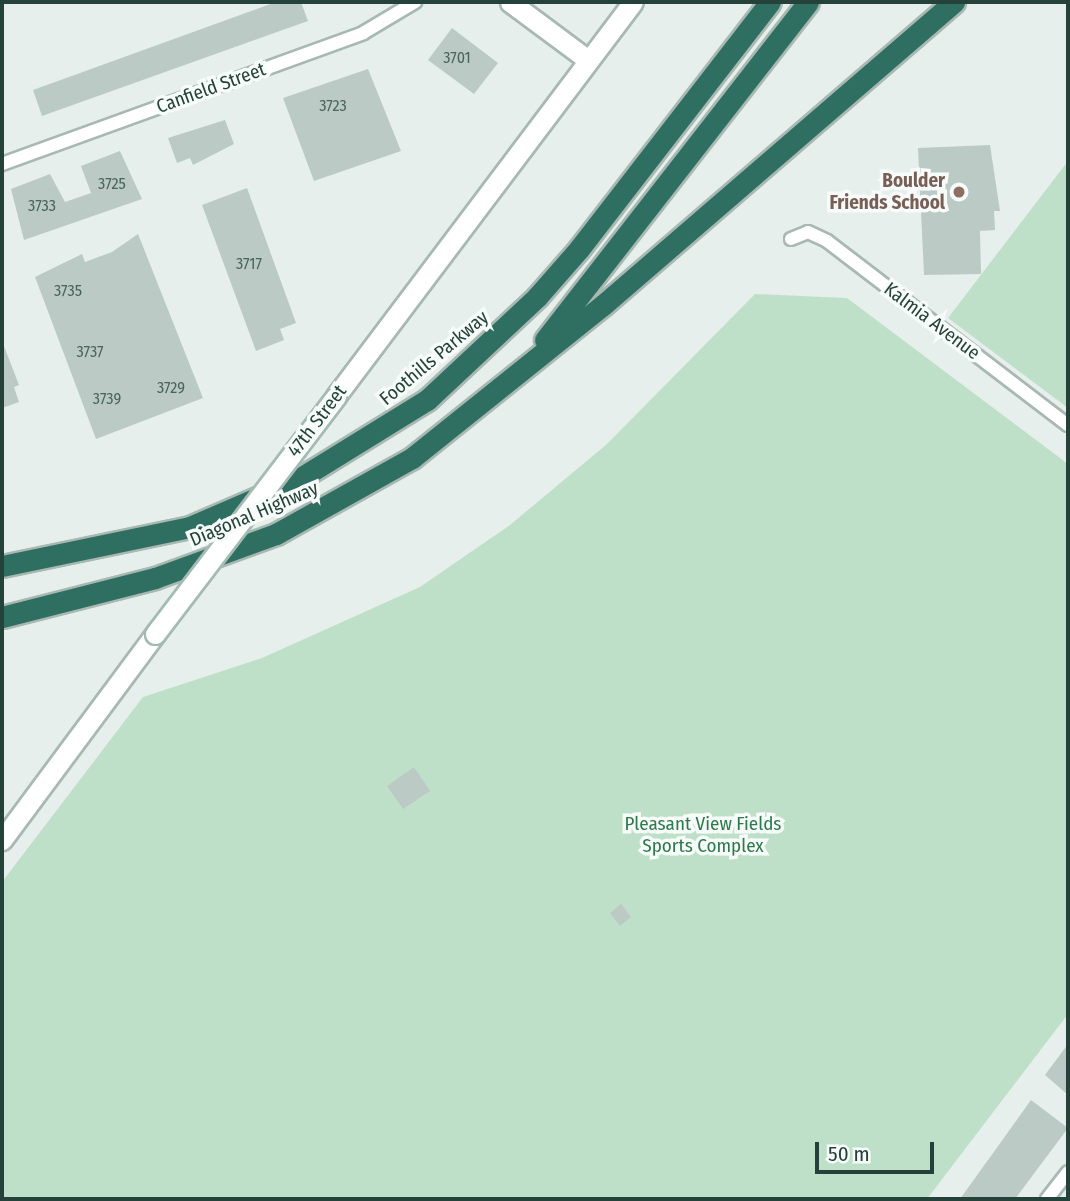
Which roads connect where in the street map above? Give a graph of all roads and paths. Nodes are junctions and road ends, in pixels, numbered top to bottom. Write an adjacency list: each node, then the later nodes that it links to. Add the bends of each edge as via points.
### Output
1 (415, 2): 8 (street, Canfield Street, via 363,33)
2 (510, 2): 7 (street)
3 (633, 2): 7 (street, 47th Street)
4 (770, 2): 12 (highway, Foothills Parkway, via 579,249 427,400 294,482 190,527)
5 (807, 2): 10 (highway, via 583,296)
6 (954, 3): 10 (highway)
7 (588, 60): 14 (street, 47th Street, bridge)
8 (2, 164)
9 (791, 239): 11 (street, Kalmia Avenue, via 808,232 827,241)
10 (496, 393): 13 (highway, Diagonal Highway, via 366,487 276,534 155,579)
11 (1068, 425)
12 (2, 566)
13 (2, 617)
14 (2, 840)
15 (1068, 1172): 16 (street)
16 (1047, 1199)

